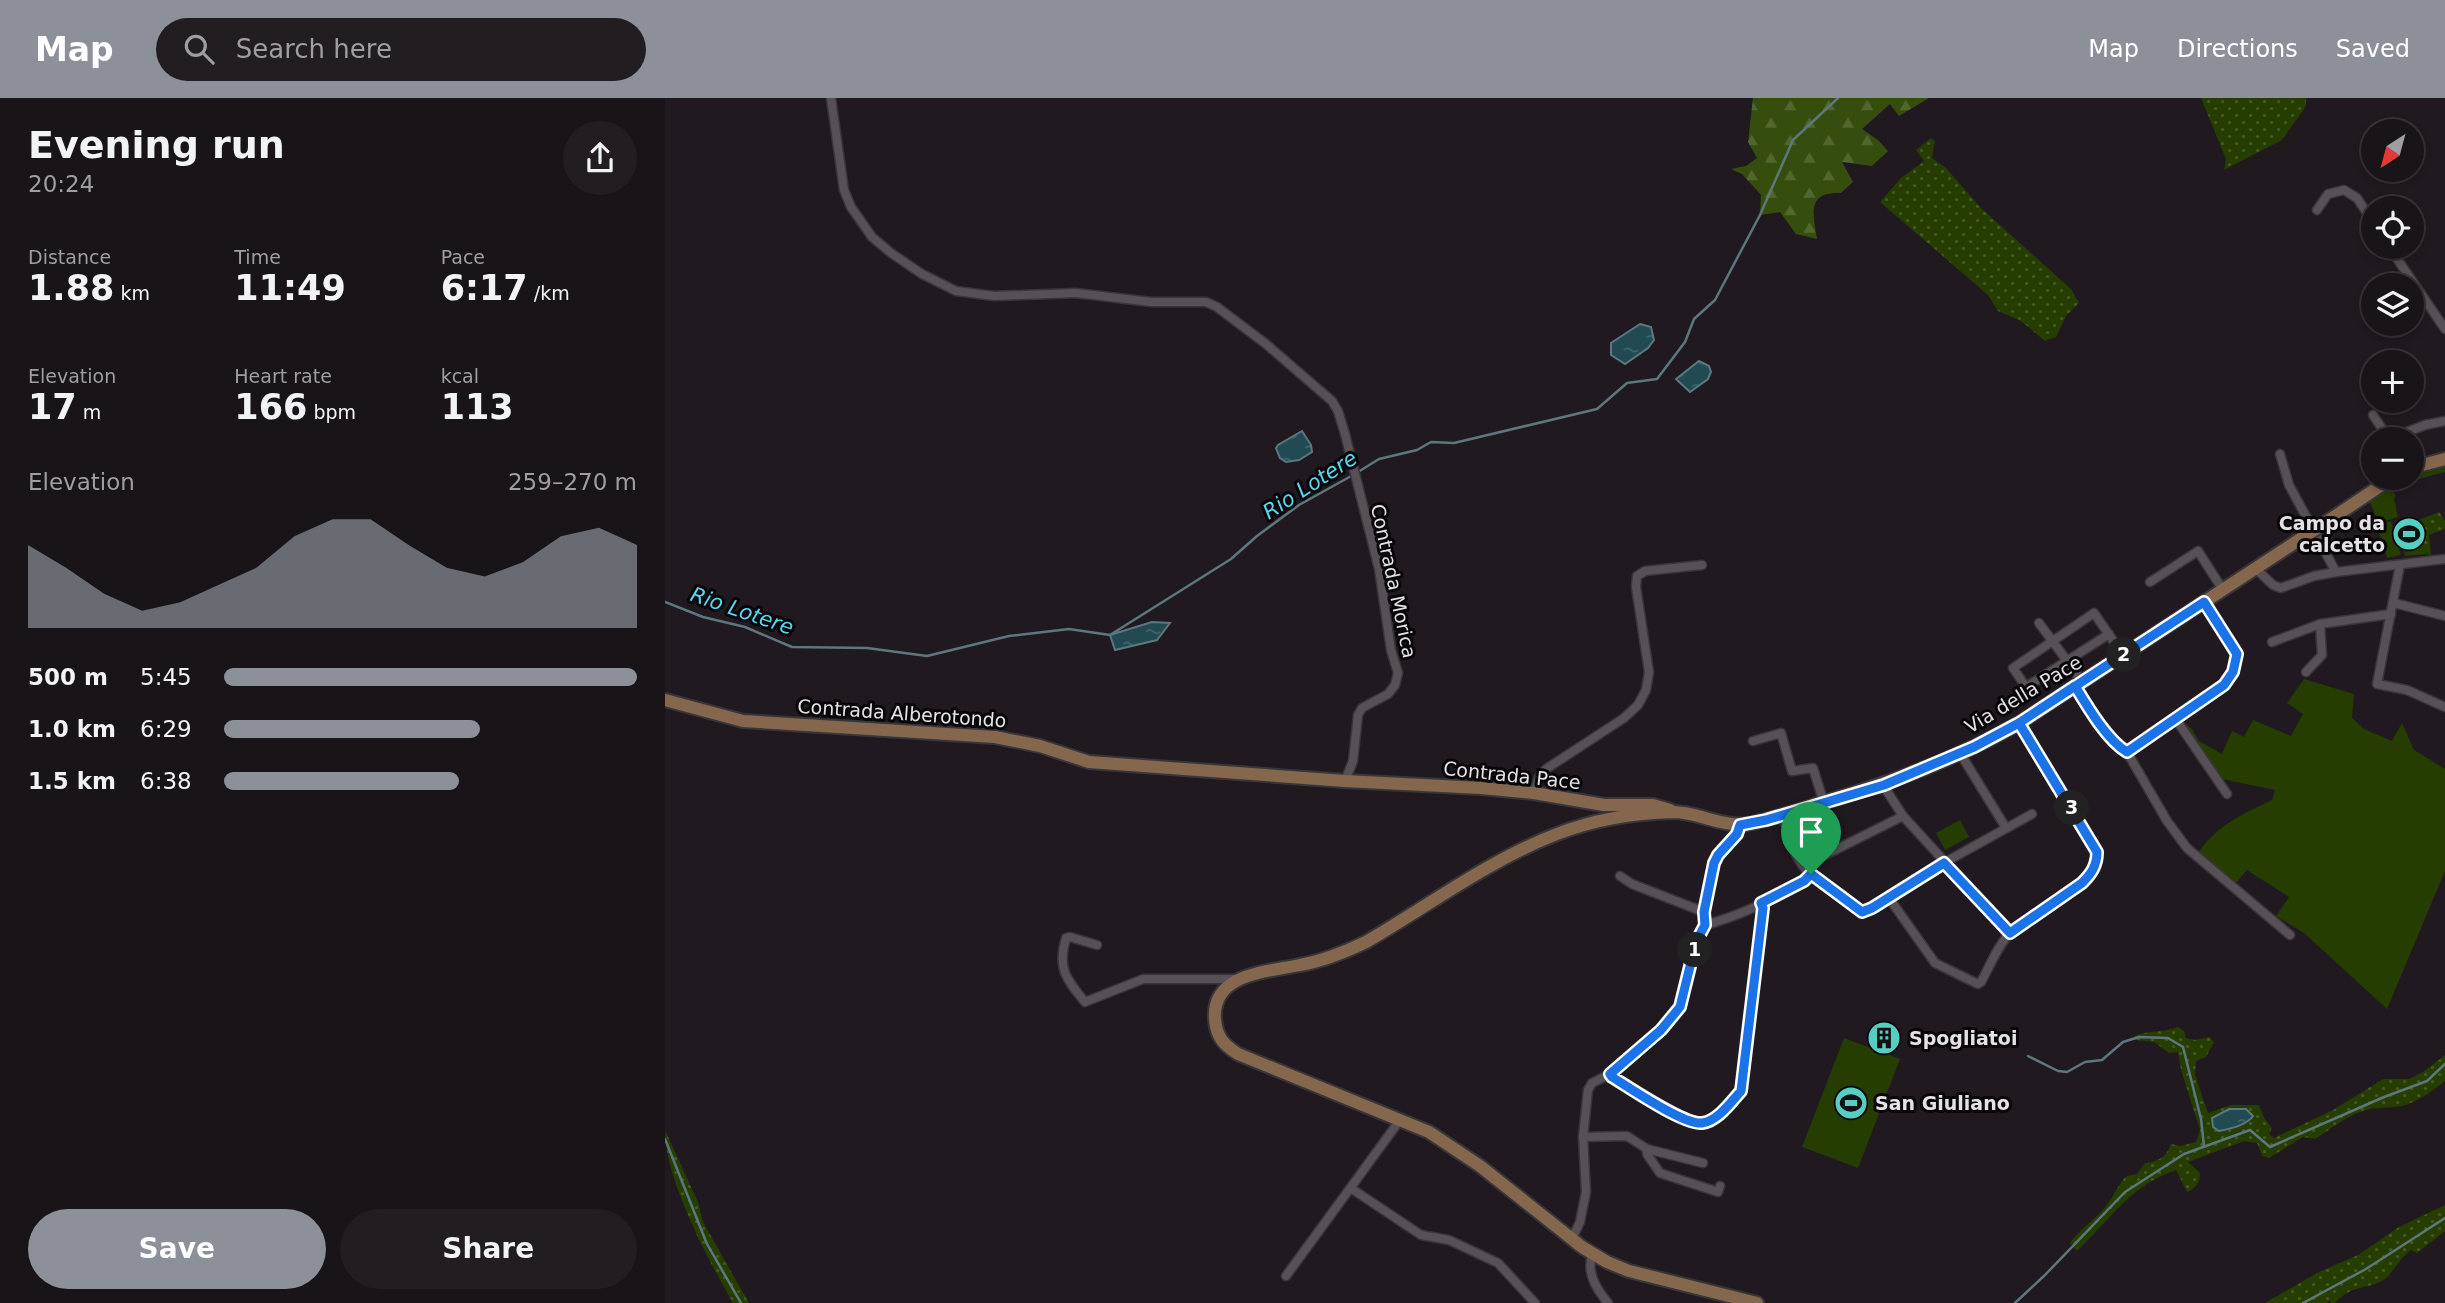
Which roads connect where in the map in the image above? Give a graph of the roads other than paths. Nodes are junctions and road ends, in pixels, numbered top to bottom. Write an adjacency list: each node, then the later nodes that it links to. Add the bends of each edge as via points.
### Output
1 (831, 98): 41 (street, Contrada Morica, via 844,190 851,207 872,237 922,274 955,291 983,295 1076,293 1151,302 1206,302 1266,344 1332,401 1345,434 1379,569 1398,673 1388,694 1358,715 1353,761)
2 (2361, 204): 3 (street, via 2344,190 2328,194)
3 (2317, 210)
4 (2397, 259): 5 (street)
5 (2445, 329)
6 (2373, 415): 8 (street)
7 (2445, 421): 9 (street)
8 (2381, 427)
9 (2420, 427)
10 (2280, 454): 18 (street, via 2289,485)
11 (2445, 459): 12 (main road)
12 (2424, 465)
13 (2374, 490): 17 (main road, Via della Pace)
14 (2445, 559): 16 (street)
15 (1702, 565): 43 (street, via 1645,571 1637,576 1649,672 1646,690 1624,718 1546,769)
16 (2400, 565): 18 (street); 22 (street)
17 (2255, 568): 18 (street, via 2281,587); 20 (main road, Via della Pace)
18 (2336, 572)
19 (2150, 582): 20 (street, via 2199,551)
20 (2223, 590): 21 (main road, Via della Pace)
21 (2204, 602): 30 (main road, Via della Pace); 36 (street, via 2232,643 2235,664 2224,685)
22 (2393, 603): 23 (street); 24 (street)
23 (2391, 614): 26 (street); 35 (street, via 2377,684 2407,690)
24 (2445, 616)
25 (2039, 622): 28 (street)
26 (2320, 624): 29 (street); 32 (street, via 2322,655)
27 (2109, 634): 28 (street, via 2094,613); 30 (street); 31 (street)
28 (2053, 641): 31 (street); 31 (street, via 2014,668 2026,687)
29 (2272, 642)
30 (2123, 655): 33 (main road, Via della Pace)
31 (2068, 661): 33 (street)
32 (2306, 671)
33 (2077, 681): 37 (main road, Via della Pace); 39 (street, via 2103,726)
34 (665, 701): 41 (main road, Contrada Alberotondo, via 743,721 995,737 1089,762)
35 (2445, 707)
36 (2175, 718): 39 (street); 44 (street)
37 (2019, 723): 40 (main road, Via della Pace); 60 (street, via 2097,859 2082,883)
38 (1753, 741): 45 (street, via 1781,733 1792,771 1814,768)
39 (2127, 752): 61 (street, via 2187,848)
40 (1960, 753): 42 (main road, Via della Pace); 51 (street)
41 (1345, 781): 43 (main road, Contrada Pace)
42 (1884, 785): 45 (main road, Via della Pace); 49 (street)
43 (1534, 793): 46 (main road, Contrada Pace, via 1604,805 1653,805)
44 (2227, 794)
45 (1824, 803): 47 (main road, Via della Pace)
46 (1673, 812): 50 (main road, Via della Pace); 63 (main road, via 1618,818 1557,834 1509,856 1341,954)
47 (1782, 814): 50 (main road, Via della Pace); 53 (street)
48 (2032, 814): 51 (street)
49 (1903, 816): 52 (street); 53 (street)
50 (1740, 825): 58 (street, via 1715,859)
51 (2006, 828): 52 (street)
52 (1944, 863): 56 (street); 60 (street)
53 (1803, 866): 54 (street)
54 (1811, 874): 56 (street, via 1862,912); 57 (street)
55 (1620, 876): 58 (street)
56 (1889, 898): 60 (street, via 1935,963 1973,984 1981,982)
57 (1761, 903): 59 (street); 64 (street, via 1741,1091 1703,1123 1687,1121)
58 (1704, 912): 59 (street)
59 (1705, 925): 64 (street, via 1675,1016)
60 (2010, 933)
61 (2290, 935)
62 (1097, 946): 63 (street, via 1070,937 1063,949 1063,970 1085,1002 1143,979)
63 (1236, 979): 65 (main road, via 1222,992 1215,1011 1225,1046)
64 (1610, 1074): 66 (street, via 1588,1090)
65 (1400, 1120): 70 (street); 71 (main road, via 1448,1143)
66 (1583, 1137): 67 (street, via 1627,1136); 71 (street, via 1586,1192)
67 (1647, 1149): 68 (street); 69 (street, via 1660,1173 1718,1192)
68 (1703, 1163)
69 (1720, 1186)
70 (1352, 1189): 73 (street); 74 (street, via 1421,1235 1449,1240 1498,1263)
71 (1572, 1239): 72 (main road)
72 (1593, 1254): 75 (street, via 1590,1271); 76 (main road, via 1629,1270)
73 (1286, 1276)
74 (1535, 1303)
75 (1608, 1303)
76 (1757, 1303)

